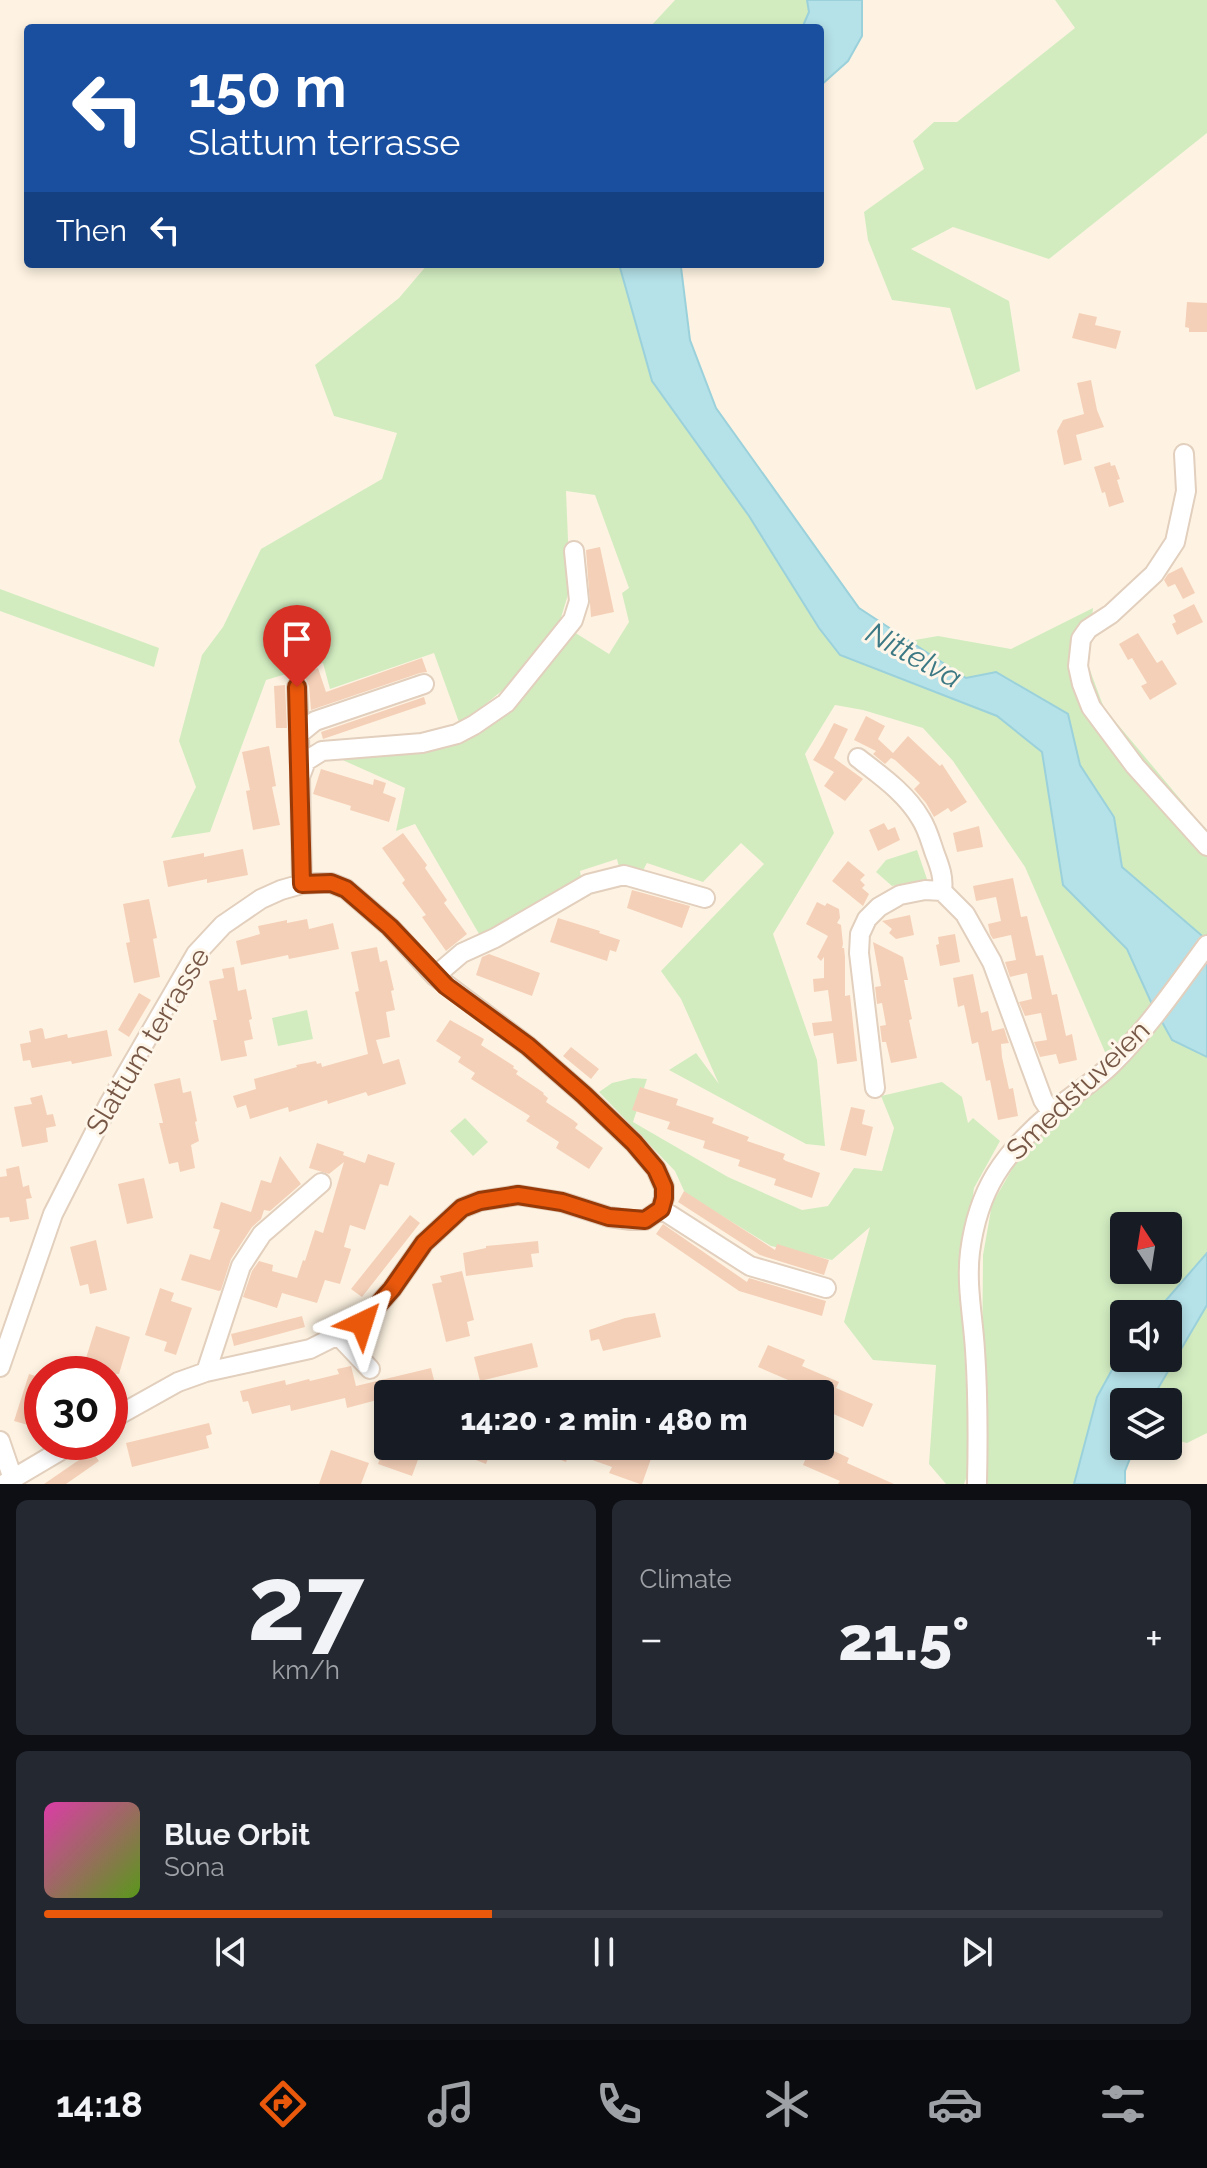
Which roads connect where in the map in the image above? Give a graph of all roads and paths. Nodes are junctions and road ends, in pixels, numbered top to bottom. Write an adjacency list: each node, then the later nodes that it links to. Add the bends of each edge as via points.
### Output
1 (1184, 454): 8 (street, via 1186,491 1175,542 1154,574 1088,629 1081,639 1078,666 1091,707 1135,766)
2 (574, 551): 7 (street, via 579,601 573,620 506,703 457,734 422,743 322,751 306,761)
3 (424, 684): 5 (street, via 315,721)
4 (297, 687): 5 (street)
5 (299, 734): 7 (street)
6 (858, 758): 10 (street, via 895,787 923,821 940,867)
7 (300, 777): 9 (street)
8 (1207, 846)
9 (302, 884): 13 (street, Slattum terrasse, via 331,883 346,889); 20 (street, Slattum terrasse, via 238,914 196,954 53,1214)
10 (942, 891): 14 (street, via 900,895 879,907 860,934); 15 (street, via 965,914 992,962)
11 (705, 898): 13 (street, via 624,875 588,884 462,953)
12 (1207, 945): 15 (street, Smedstuveien, via 1099,1078)
13 (435, 976): 17 (street, Slattum terrasse, via 528,1046 634,1143 664,1187)
14 (875, 1088)
15 (1051, 1112): 27 (street, Smedstuveien, via 996,1170 979,1206 969,1286)
16 (321, 1183): 22 (street, via 262,1234 241,1266)
17 (661, 1209): 18 (street, via 750,1266); 19 (street, via 645,1220 631,1220 518,1195 462,1208 424,1243 362,1323)
18 (826, 1288)
19 (338, 1335): 21 (street); 22 (street, via 310,1349)
20 (0, 1363)
21 (370, 1369)
22 (206, 1372): 23 (street)
23 (128, 1410)
24 (0, 1441): 26 (street)
25 (45, 1460): 26 (street)
26 (8, 1482)
27 (977, 1484)

